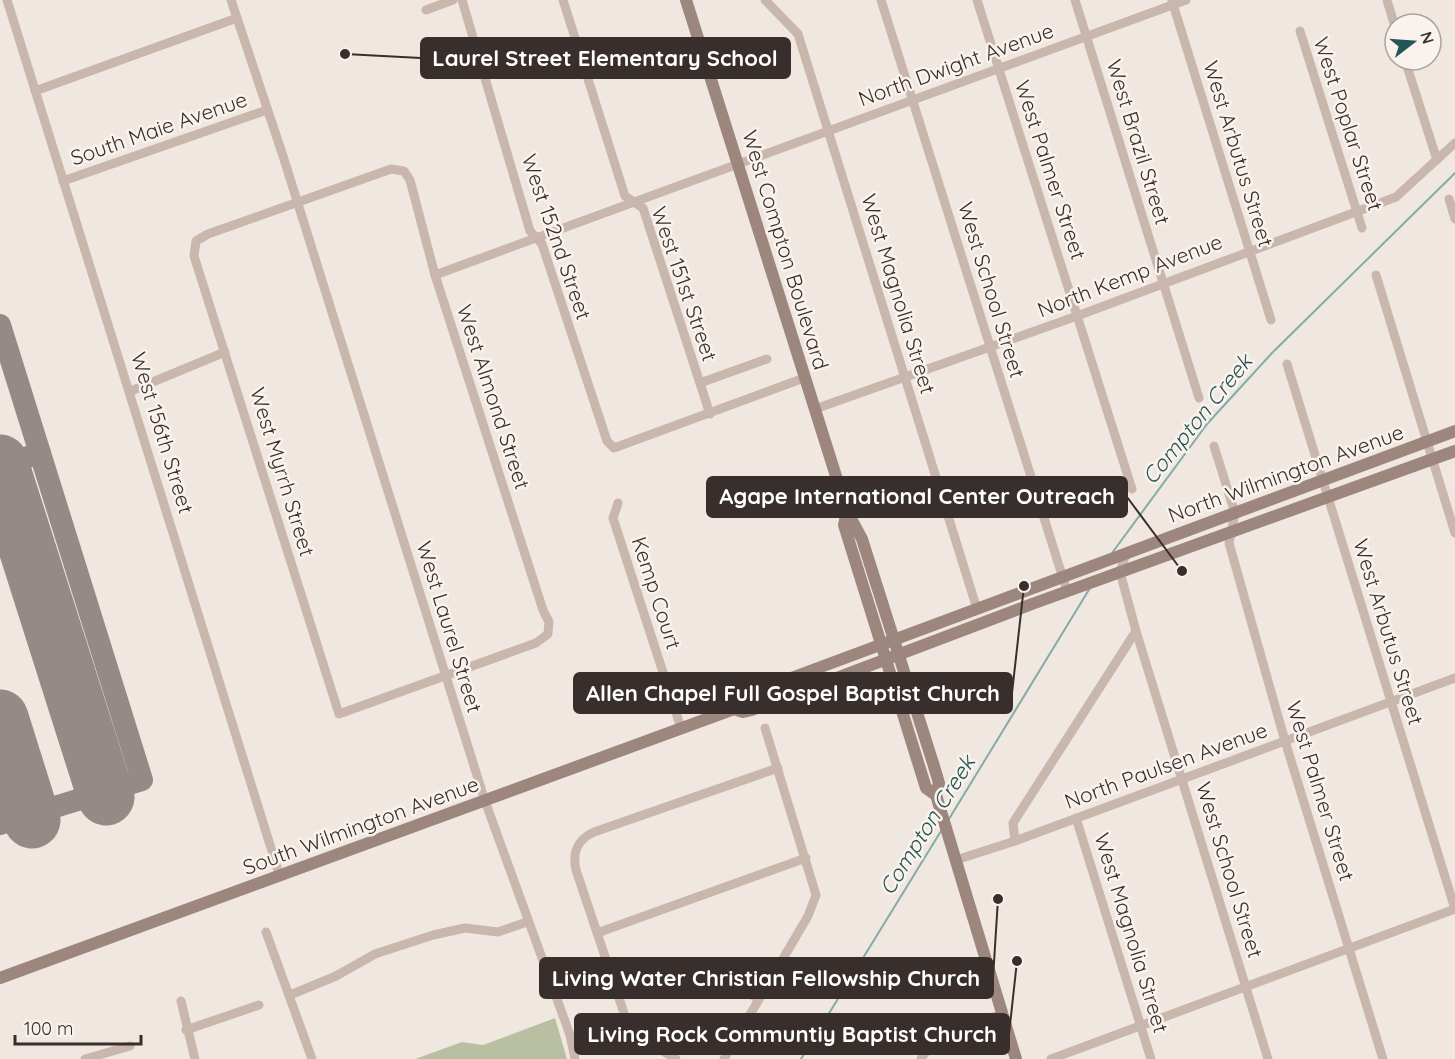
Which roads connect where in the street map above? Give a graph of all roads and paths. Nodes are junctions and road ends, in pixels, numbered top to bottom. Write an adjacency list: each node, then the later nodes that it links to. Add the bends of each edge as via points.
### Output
1 (7, 0): 19 (street, West 156th Street)
2 (231, 0): 14 (street, West Laurel Street)
3 (453, 0): 13 (street)
4 (462, 0): 33 (street, West 152nd Street, via 530,231)
5 (563, 0): 28 (street, West 151st Street, via 625,196)
6 (686, 0): 25 (main road, West Compton Boulevard)
7 (765, 0): 22 (street, West Magnolia Street, via 798,34)
8 (881, 0): 20 (street, West School Street)
9 (976, 0): 17 (street, West Palmer Street)
10 (1075, 0): 16 (street, West Brazil Street)
11 (1186, 0): 12 (street, North Dwight Avenue)
12 (1172, 2): 16 (street, North Dwight Avenue); 34 (street, West Arbutus Street)
13 (426, 9)
14 (237, 18): 19 (street); 21 (street, West Laurel Street)
15 (1300, 31): 30 (street, West Poplar Street)
16 (1087, 37): 17 (street, North Dwight Avenue); 37 (street, West Brazil Street)
17 (998, 68): 20 (street, North Dwight Avenue); 38 (street, West Palmer Street)
18 (1410, 72): 24 (street)
19 (35, 91): 26 (street, West 156th Street)
20 (913, 99): 22 (street, North Dwight Avenue); 40 (street, West School Street)
21 (267, 110): 26 (street, South Maie Avenue); 29 (street, West Laurel Street)
22 (829, 130): 25 (street, North Dwight Avenue); 44 (street, West Magnolia Street)
23 (1455, 143): 24 (street, North Kemp Avenue)
24 (1437, 160): 30 (street, North Kemp Avenue, via 1396,197)
25 (738, 165): 28 (street, North Dwight Avenue); 45 (main road, West Compton Boulevard)
26 (63, 182): 47 (street, West 156th Street)
27 (1449, 199): 31 (street)
28 (633, 201): 33 (street, North Dwight Avenue); 46 (street, West 151st Street, via 643,208)
29 (297, 202): 35 (street, West Almond Street, via 391,169 404,171 410,180); 41 (street, West Myrrh Street, via 196,241 194,255); 74 (street, West Laurel Street)
30 (1357, 211): 32 (street, West Poplar Street); 34 (street, North Kemp Avenue)
31 (1455, 219)
32 (1362, 228)
33 (536, 237): 35 (street, North Dwight Avenue); 50 (street, West 152nd Street, via 542,244 606,441 614,448)
34 (1249, 250): 37 (street, North Kemp Avenue); 39 (street, West Arbutus Street)
35 (435, 274): 74 (street, West Almond Street, via 549,622 548,634 536,643)
36 (1376, 275): 52 (street)
37 (1164, 284): 38 (street, North Kemp Avenue); 48 (street, West Brazil Street)
38 (1077, 316): 40 (street, North Kemp Avenue); 57 (street, West Palmer Street)
39 (1271, 320)
40 (989, 347): 44 (street, North Kemp Avenue); 66 (street, West School Street)
41 (225, 352): 47 (street); 74 (street, West Myrrh Street, via 339,714)
42 (767, 359): 46 (street)
43 (1287, 364): 56 (street, West Arbutus Street)
44 (904, 377): 49 (street, North Kemp Avenue); 68 (street, West Magnolia Street)
45 (804, 378): 49 (main road, West Compton Boulevard); 50 (street)
46 (700, 383): 50 (street, West 151st Street)
47 (131, 391): 89 (street, West 156th Street)
48 (1199, 398)
49 (815, 410): 60 (main road, West Compton Boulevard)
50 (710, 414)
51 (1455, 431): 52 (main road, North Wilmington Avenue)
52 (1428, 442): 55 (street); 56 (main road, North Wilmington Avenue)
53 (1214, 446): 61 (street)
54 (1455, 451): 55 (main road, North Wilmington Avenue)
55 (1434, 459): 58 (main road, North Wilmington Avenue); 62 (street)
56 (1323, 481): 58 (street, West Arbutus Street); 61 (main road, North Wilmington Avenue)
57 (1132, 489)
58 (1328, 498): 63 (main road, North Wilmington Avenue); 76 (street, West Arbutus Street)
59 (618, 503): 78 (street, Kemp Court, via 613,518)
60 (847, 511): 70 (main road, West Compton Boulevard, via 862,539); 71 (main road, West Compton Boulevard, via 844,525)
61 (1235, 513): 63 (street); 64 (main road, North Wilmington Avenue)
62 (1455, 532)
63 (1230, 533): 65 (main road, North Wilmington Avenue); 80 (street, West Palmer Street, via 1229,543)
64 (1126, 554): 65 (street); 66 (main road, North Wilmington Avenue)
65 (1120, 572): 67 (main road, North Wilmington Avenue); 69 (street, West School Street)
66 (1063, 577): 67 (street, West School Street); 68 (main road, North Wilmington Avenue)
67 (1070, 590): 72 (main road, North Wilmington Avenue)
68 (977, 609): 70 (main road, North Wilmington Avenue)
69 (1136, 631): 82 (street, West School Street); 86 (street, via 1013,823)
70 (894, 639): 71 (main road, South Wilmington Avenue); 72 (main road, West Compton Boulevard)
71 (880, 645): 73 (main road, West Compton Boulevard); 77 (main road, South Wilmington Avenue, via 757,691 737,700)
72 (898, 654): 73 (main road, South Wilmington Avenue); 83 (main road, West Compton Boulevard, via 939,783)
73 (885, 659): 77 (main road, South Wilmington Avenue, via 752,711); 83 (main road, West Compton Boulevard, via 926,788)
74 (446, 676): 84 (street, West Laurel Street)
75 (1455, 678): 76 (street, North Paulsen Avenue)
76 (1391, 702): 80 (street, North Paulsen Avenue); 90 (street, West Arbutus Street)
77 (734, 709): 78 (main road, South Wilmington Avenue)
78 (681, 728): 84 (main road, South Wilmington Avenue)
79 (765, 728): 81 (street)
80 (1285, 741): 82 (street, North Paulsen Avenue); 94 (street, West Palmer Street)
81 (777, 768): 87 (street); 93 (street, via 594,832 572,844 576,870)
82 (1182, 779): 85 (street, North Paulsen Avenue); 97 (street, West School Street)
83 (936, 795): 88 (main road, West Compton Boulevard)
84 (484, 801): 89 (main road, South Wilmington Avenue); 91 (street, West Laurel Street)
85 (1076, 818): 86 (street, North Paulsen Avenue); 103 (street, West Magnolia Street)
86 (1015, 841): 88 (street, North Paulsen Avenue)
87 (806, 858): 93 (street); 99 (street, via 814,885 813,905)
88 (956, 860): 102 (main road, West Compton Boulevard)
89 (280, 877): 96 (main road, South Wilmington Avenue)
90 (1455, 909): 94 (street)
91 (527, 922): 98 (street, via 498,932 465,928 436,934 375,954); 109 (street, West Laurel Street, via 570,1035)
92 (266, 932): 98 (street)
93 (597, 933): 110 (street, via 627,1022 644,1040)
94 (1349, 948): 97 (street); 117 (street, West Palmer Street)
95 (714, 963): 99 (street)
96 (0, 978)
97 (1245, 987): 103 (street); 116 (street, West School Street)
98 (290, 995): 108 (street)
99 (759, 999): 111 (street)
100 (181, 1001): 104 (street)
101 (259, 1005): 104 (street)
102 (1002, 1014): 112 (street, via 943,1036); 113 (main road, West Compton Boulevard)
103 (1141, 1025): 114 (street); 115 (street, West Magnolia Street)
104 (186, 1030): 107 (street)
105 (130, 1046): 106 (street)
106 (86, 1059)
107 (195, 1059)
108 (312, 1059)
109 (575, 1059)
110 (676, 1059)
111 (724, 1059)
112 (921, 1059)
113 (1016, 1059)
114 (1050, 1059)
115 (1151, 1059)
116 (1268, 1059)
117 (1383, 1059)

